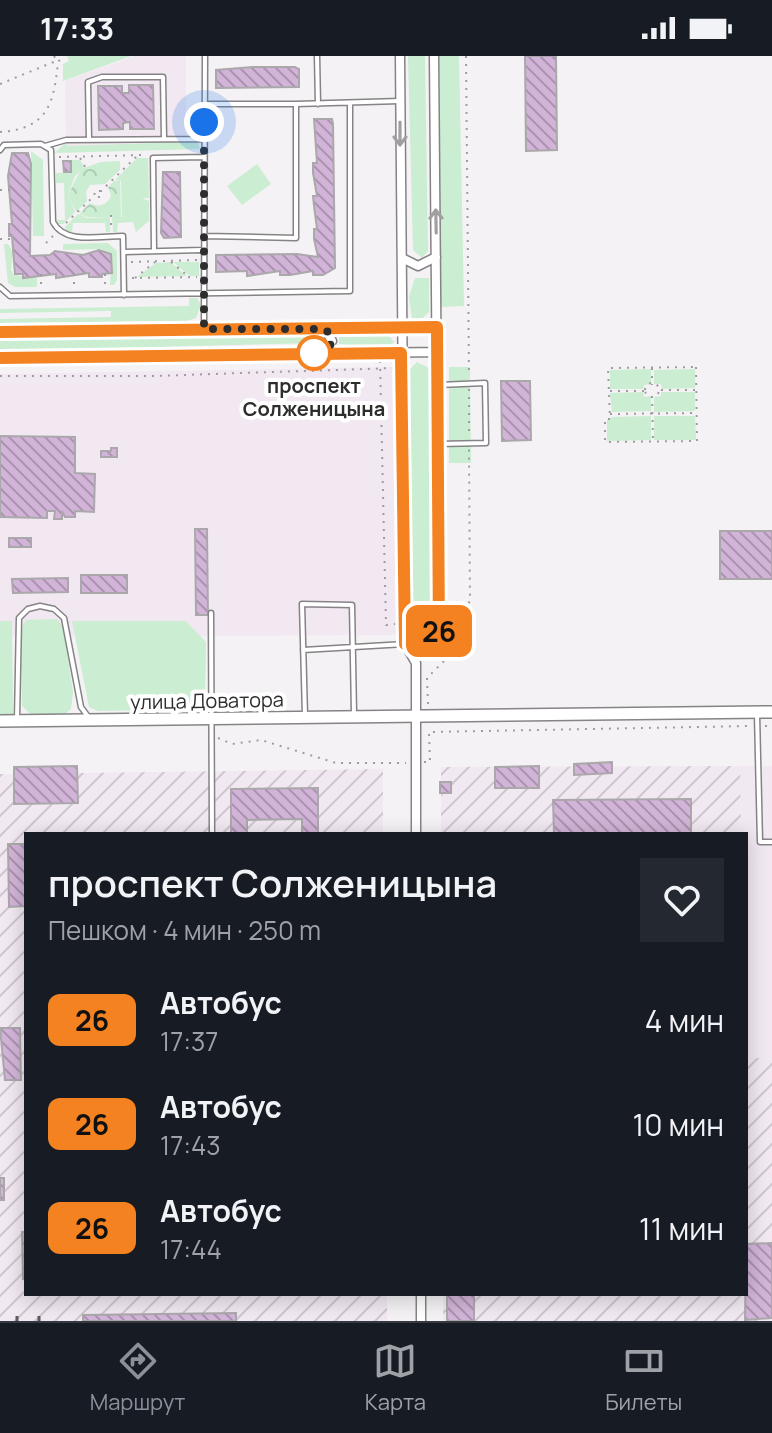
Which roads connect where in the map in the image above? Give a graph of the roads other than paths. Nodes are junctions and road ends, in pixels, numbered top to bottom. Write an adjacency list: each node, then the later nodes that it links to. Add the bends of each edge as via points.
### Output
1 (205, 56): 7 (lane)
2 (317, 56): 9 (lane)
3 (400, 56): 5 (street)
4 (434, 56): 21 (street, one-way to 4)
5 (400, 101): 6 (lane); 20 (street, one-way to 20)
6 (350, 103): 9 (lane); 23 (lane, via 350,291)
7 (204, 104): 8 (lane); 11 (lane)
8 (296, 104): 9 (lane); 16 (lane, via 296,238)
9 (318, 104)
10 (164, 139): 11 (lane); 12 (lane); 12 (lane, via 163,77 102,77 88,82)
11 (204, 139): 15 (lane)
12 (89, 140): 13 (lane)
13 (45, 146): 14 (lane, via 4,145); 19 (lane, via 51,150 53,222 58,232 69,237 123,236)
14 (0, 150)
15 (204, 157): 16 (lane); 18 (lane, via 153,158)
16 (205, 236): 17 (lane)
17 (202, 250): 18 (lane); 23 (lane)
18 (154, 251): 19 (lane)
19 (124, 252): 24 (lane)
20 (401, 257): 21 (street, via 418,266); 25 (street)
21 (436, 257): 26 (street)
22 (0, 287): 24 (lane, via 10,296)
23 (203, 294): 24 (lane); 27 (lane)
24 (124, 295)
25 (401, 327): 26 (street); 28 (street); 32 (street)
26 (437, 327): 30 (street)
27 (204, 329): 28 (street); 29 (street)
28 (325, 329): 31 (street, via 332,341)
29 (0, 332)
30 (437, 352): 32 (street); 34 (street)
31 (325, 353): 32 (street); 33 (street)
32 (401, 353): 37 (street)
33 (0, 358)
34 (437, 385): 35 (street); 35 (lane, via 485,383 486,443)
35 (438, 444): 39 (street, via 439,639)
36 (211, 613): 47 (lane)
37 (405, 644): 38 (lane); 39 (street); 41 (street)
38 (354, 649): 40 (lane); 40 (lane, via 352,605 302,604); 46 (lane)
39 (430, 649): 41 (street)
40 (303, 650): 45 (lane)
41 (416, 663): 44 (street)
42 (757, 712): 43 (street, улица Доватора); 44 (street, улица Доватора); 53 (lane, via 760,842)
43 (772, 712)
44 (415, 716): 46 (street, улица Доватора); 52 (street)
45 (305, 717): 46 (street, улица Доватора); 47 (street, улица Доватора)
46 (354, 717)
47 (211, 718): 48 (street, улица Доватора); 51 (lane)
48 (91, 720): 50 (street, улица Доватора); 50 (lane, via 81,707 64,618 40,606 28,609 17,624)
49 (0, 721): 50 (street, улица Доватора)
50 (17, 721)
51 (212, 832)
52 (416, 832)
53 (772, 842)
54 (421, 1296): 55 (street)
55 (421, 1321)

